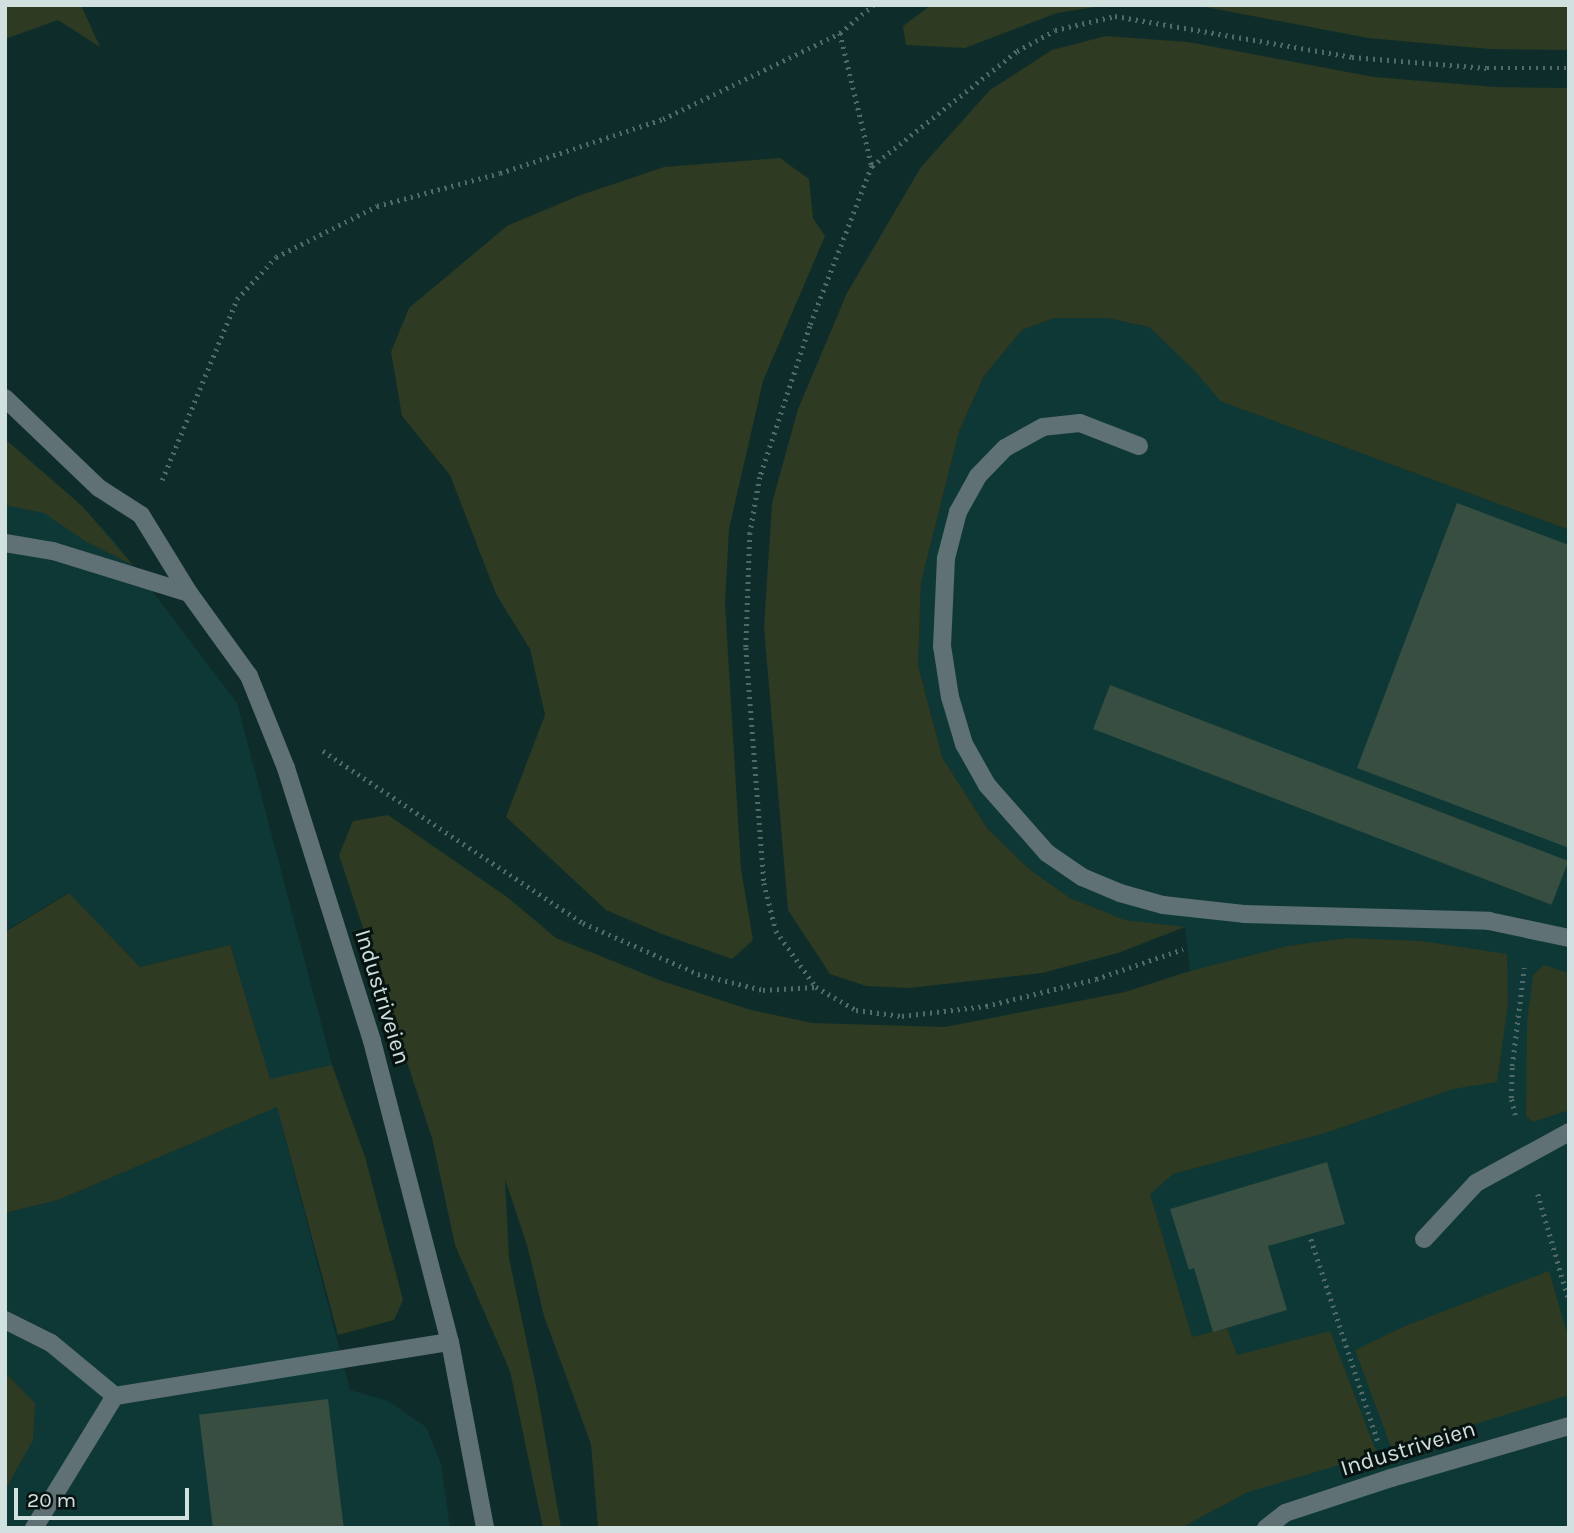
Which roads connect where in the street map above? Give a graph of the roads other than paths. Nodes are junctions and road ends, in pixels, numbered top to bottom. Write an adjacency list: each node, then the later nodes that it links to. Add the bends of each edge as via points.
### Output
1 (5, 398): 4 (street, Industriveien, via 99,488 141,515)
2 (1139, 446): 5 (street, via 1080,423 1043,427 1005,448 978,476 958,512 946,558 942,646 964,744 987,785 1048,853 1082,877 1120,894 1163,905 1244,914 1489,921)
3 (5, 543): 4 (street, via 53,551)
4 (189, 593): 9 (street, Industriveien, via 249,676 286,768 372,1041)
5 (1569, 938)
6 (1569, 1132): 7 (street, via 1476,1182)
7 (1424, 1239)
8 (5, 1320): 10 (street, via 51,1343)
9 (450, 1342): 10 (street); 13 (street, Industriveien)
10 (115, 1396): 12 (street)
11 (1569, 1426): 14 (street, Industriveien, via 1285,1513)
12 (34, 1528)
13 (485, 1528)
14 (1266, 1528)

